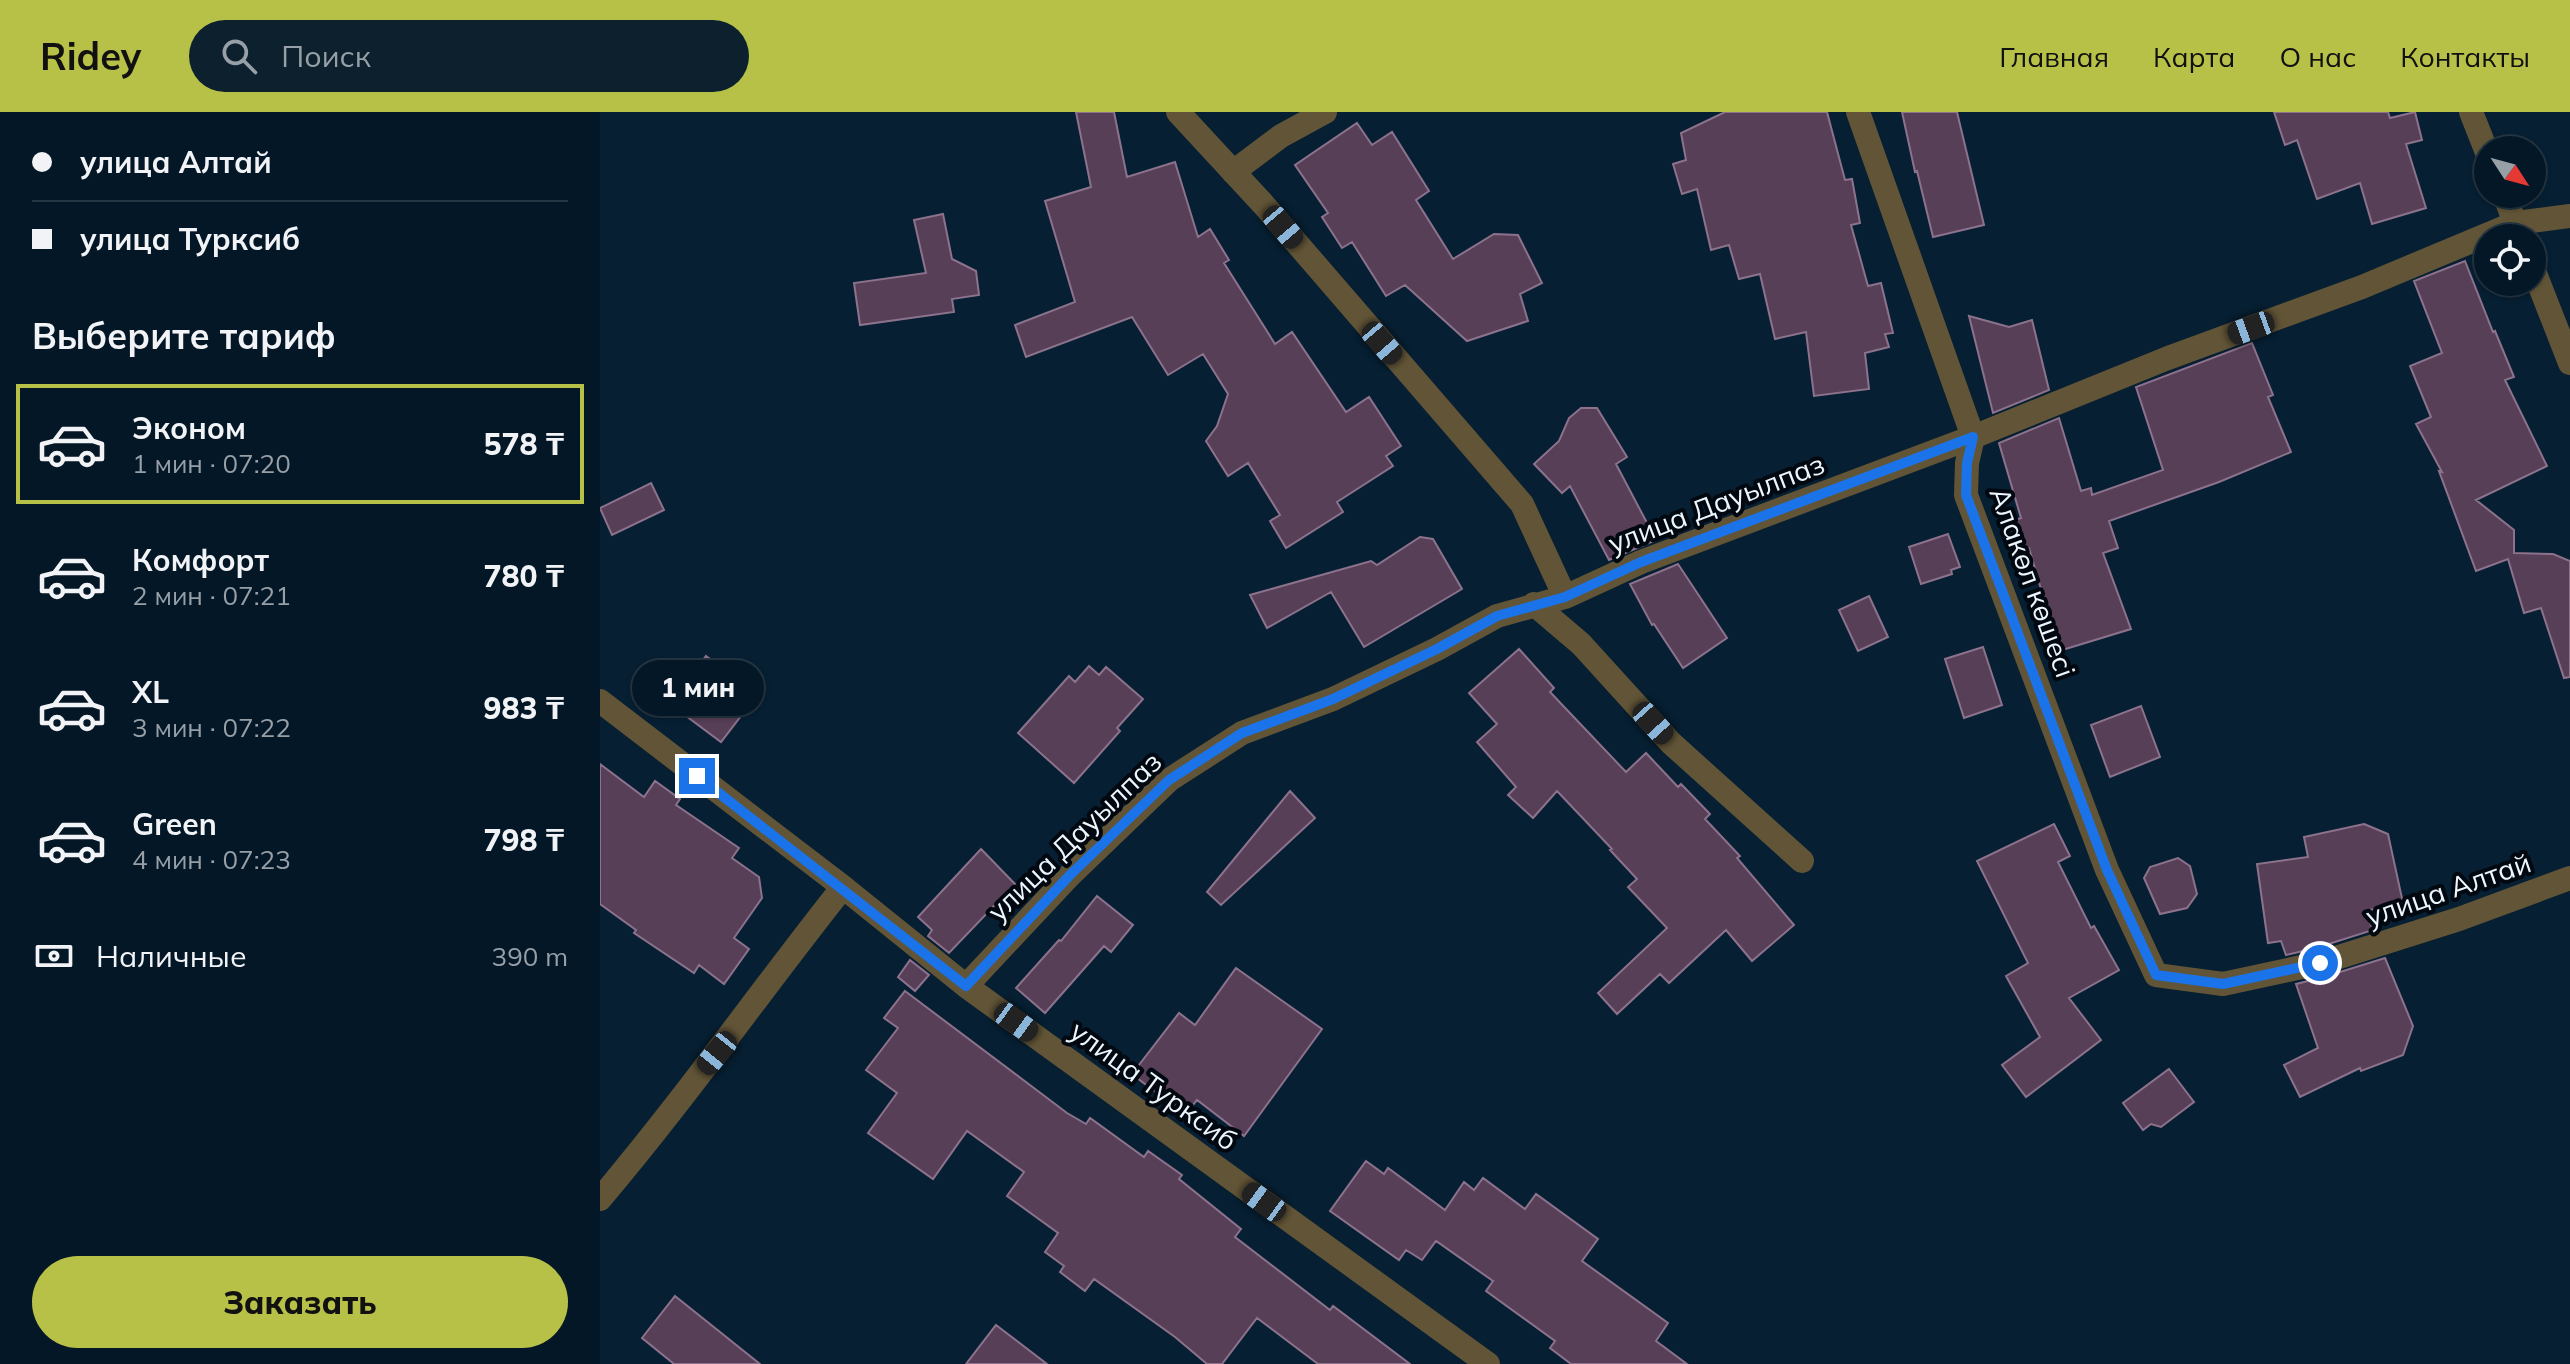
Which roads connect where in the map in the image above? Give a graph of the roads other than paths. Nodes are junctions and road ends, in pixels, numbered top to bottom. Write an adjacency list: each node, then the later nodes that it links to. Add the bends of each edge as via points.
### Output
1 (1178, 112): 6 (street)
2 (1325, 112): 6 (street)
3 (1858, 112): 12 (street, Алакөл көшесі)
4 (2471, 112): 5 (street)
5 (2480, 136)
6 (1233, 172): 13 (street, via 1522,504)
7 (2570, 216): 8 (street, улица Дауылпаз)
8 (2540, 224)
9 (2474, 246): 12 (street, улица Дауылпаз, via 2168,358)
10 (2544, 296): 11 (street)
11 (2570, 363)
12 (1973, 437): 13 (street, улица Дауылпаз, via 1641,562); 19 (street, Алакөл көшесі, via 1966,495 2107,870)
13 (1565, 597): 14 (street, улица Дауылпаз)
14 (1534, 604): 16 (street, via 1581,644 1671,743); 20 (street, улица Дауылпаз, via 1497,616 1333,699 1242,733 1169,780)
15 (600, 701): 18 (street, улица Турксиб)
16 (1802, 861)
17 (2570, 878): 19 (street, улица Алтай, via 2320,963 2223,984)
18 (843, 887): 20 (street, улица Турксиб); 21 (street)
19 (2156, 975)
20 (966, 986): 22 (street, улица Турксиб)
21 (600, 1199)
22 (1488, 1364)

